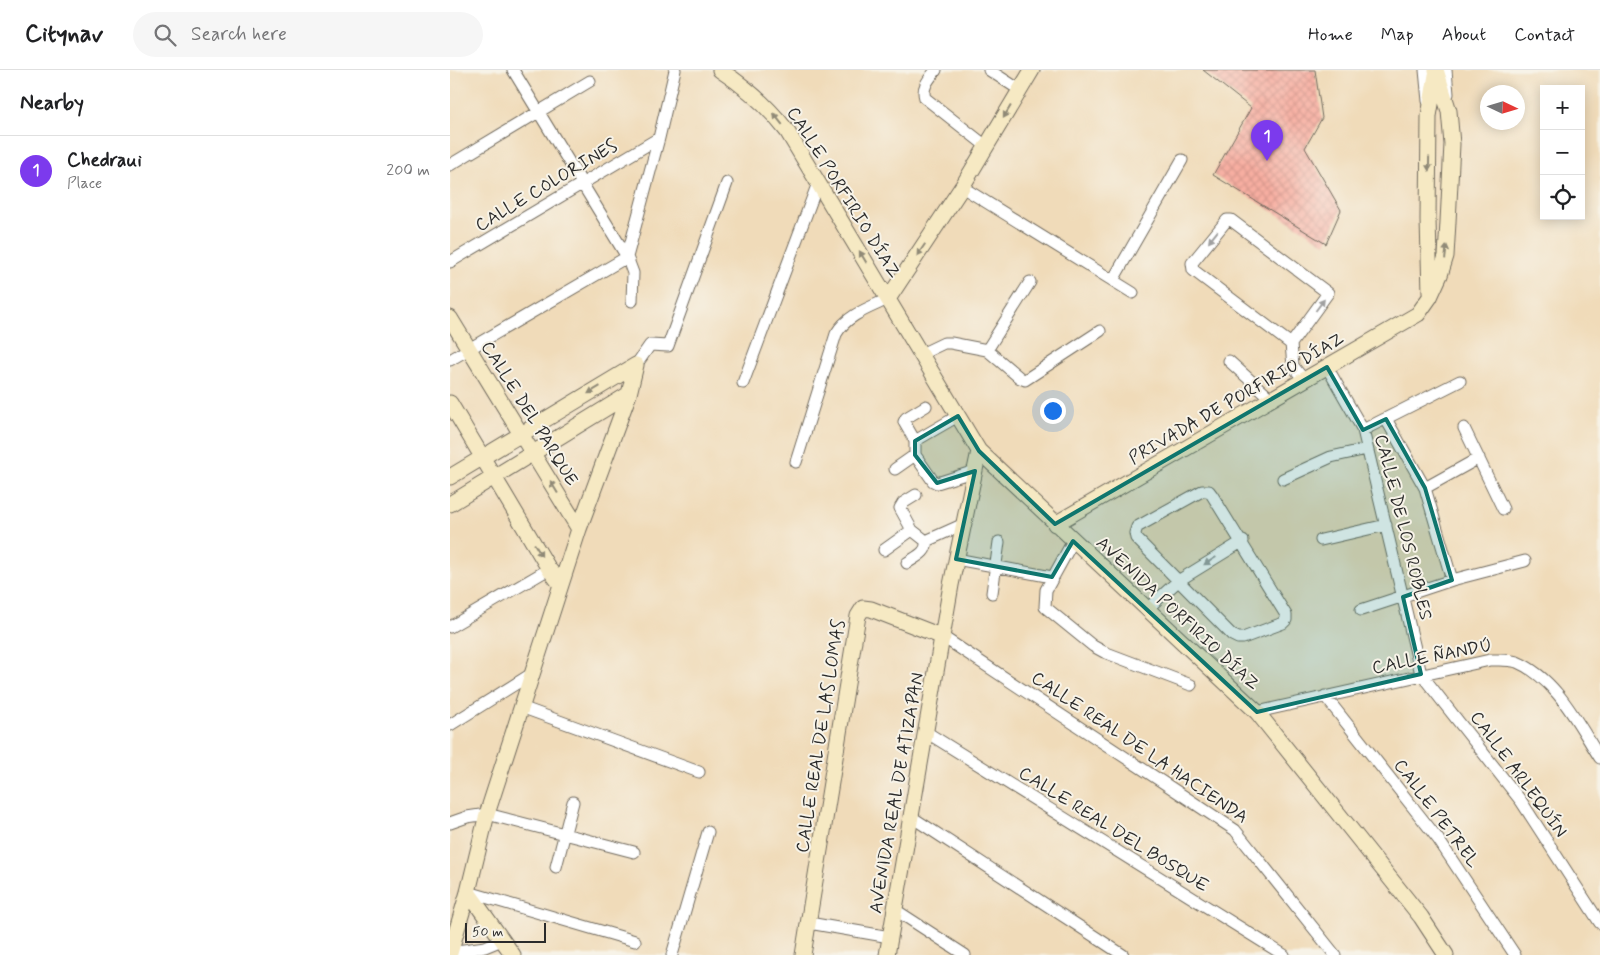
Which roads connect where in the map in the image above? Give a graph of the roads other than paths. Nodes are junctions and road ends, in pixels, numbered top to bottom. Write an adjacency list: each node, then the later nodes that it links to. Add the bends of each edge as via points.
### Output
1 (513, 70): 11 (street)
2 (675, 70): 14 (street)
3 (720, 70): 18 (street, CALLE PORFIRIO DÍAZ, one-way to 3, via 774,114 755,95)
4 (936, 70): 15 (street, via 923,92 925,98)
5 (989, 70): 9 (street)
6 (1436, 71): 10 (street); 12 (street, PRIVADA DE PORFIRIO DÍAZ); 13 (street)
7 (1027, 72): 9 (street)
8 (590, 81): 11 (street)
9 (1020, 90): 15 (street, one-way to 15)
10 (1438, 93): 12 (street); 13 (street)
11 (539, 111): 17 (street); 19 (street)
12 (1449, 111): 23 (street, PRIVADA DE PORFIRIO DÍAZ, via 1452,144)
13 (1429, 116): 22 (street, one-way to 22)
14 (659, 138): 19 (street, CALLE COLORINES); 24 (street)
15 (986, 146): 21 (street)
16 (1182, 160): 26 (street)
17 (450, 165)
18 (818, 183): 30 (street, CALLE PORFIRIO DÍAZ, one-way to 18); 44 (street)
19 (582, 184): 24 (street); 25 (street, CALLE COLORINES)
20 (727, 184): 40 (street, via 668,346 650,345)
21 (962, 187): 26 (street); 30 (street, one-way to 30)
22 (1428, 220): 23 (street, via 1438,228 1443,228); 29 (street)
23 (1448, 222): 29 (street, PRIVADA DE PORFIRIO DÍAZ, one-way to 23, via 1446,256)
24 (627, 256): 31 (street, via 633,273); 35 (street)
25 (450, 262)
26 (1112, 280): 28 (street)
27 (1030, 282): 36 (street)
28 (1133, 293)
29 (1430, 297): 41 (street, PRIVADA DE PORFIRIO DÍAZ, via 1418,314)
30 (888, 299): 37 (street, AVENIDA PORFIRIO DÍAZ); 61 (street, via 848,319 838,330)
31 (632, 301)
32 (450, 318): 35 (street, CALLE DEL PARQUE)
33 (1100, 331): 36 (street, via 1025,380)
34 (1291, 344): 34 (street, one-way to 34, via 1328,293 1227,220 1192,263 1193,270); 42 (street, via 1293,366)
35 (468, 348): 38 (street); 53 (street, CALLE DEL PARQUE)
36 (987, 350): 37 (street, via 944,343)
37 (921, 354): 49 (street, AVENIDA PORFIRIO DÍAZ)
38 (450, 360)
39 (1229, 361): 46 (street)
40 (636, 365): 45 (street); 53 (street, one-way to 53)
41 (1327, 367): 42 (street, PRIVADA DE PORFIRIO DÍAZ); 52 (street, CALLE DE LOS ROBLES)
42 (1304, 380): 46 (street, PRIVADA DE PORFIRIO DÍAZ)
43 (1460, 381): 50 (street)
44 (743, 383)
45 (629, 394): 57 (street); 74 (street)
46 (1271, 399): 72 (street, PRIVADA DE PORFIRIO DÍAZ)
47 (450, 403): 59 (street)
48 (926, 406): 54 (street, via 904,422)
49 (958, 416): 54 (street); 56 (street, AVENIDA PORFIRIO DÍAZ)
50 (1386, 419): 52 (street); 67 (street)
51 (1464, 428): 60 (street)
52 (1363, 430): 55 (street, CALLE DE LOS ROBLES)
53 (521, 433): 57 (street, CALLE DEL PARQUE); 59 (street)
54 (915, 441): 58 (street)
55 (1368, 448): 66 (street, via 1331,457); 73 (street, CALLE DE LOS ROBLES)
56 (979, 451): 63 (street); 72 (street, AVENIDA PORFIRIO DÍAZ)
57 (534, 453): 65 (street); 74 (street, CALLE DEL PARQUE, one-way to 57)
58 (915, 455): 62 (street); 63 (street, via 937,483)
59 (482, 458): 64 (street); 65 (street)
60 (1479, 458): 67 (street); 70 (street)
61 (796, 462)
62 (895, 469)
63 (975, 471): 71 (street, AVENIDA REAL DE ATIZAPAN)
64 (450, 477)
65 (494, 478): 69 (street); 86 (street, one-way to 86)
66 (1282, 479)
67 (1424, 488): 88 (street)
68 (916, 495): 75 (street, via 900,508)
69 (450, 504)
70 (1503, 508)
71 (964, 524): 77 (street); 82 (street, AVENIDA REAL DE ATIZAPAN)
72 (1055, 524): 78 (street, AVENIDA PORFIRIO DÍAZ)
73 (1386, 525): 76 (street); 92 (street, CALLE DE LOS ROBLES)
74 (579, 529): 90 (street)
75 (912, 530): 77 (street); 81 (street)
76 (1321, 540)
77 (926, 541): 84 (street, via 925,551)
78 (1073, 541): 87 (street); 93 (street, AVENIDA PORFIRIO DÍAZ)
79 (1242, 541): 89 (street, one-way to 89); 89 (street, via 1209,491 1202,491 1137,527 1136,538); 89 (street, via 1286,615 1283,623 1238,638)
80 (1000, 542): 85 (street)
81 (884, 550)
82 (956, 559): 85 (street); 96 (street, AVENIDA REAL DE ATIZAPAN)
83 (1525, 561): 88 (street)
84 (906, 563)
85 (996, 565): 87 (street); 91 (street)
86 (549, 569): 90 (street); 95 (street)
87 (1052, 577): 99 (street, via 1046,590 1045,607 1093,646)
88 (1452, 580): 92 (street)
89 (1178, 581): 93 (street)
90 (561, 585): 97 (street)
91 (992, 593)
92 (1403, 597): 94 (street); 98 (street, CALLE DE LOS ROBLES)
93 (1146, 610): 102 (street, AVENIDA PORFIRIO DÍAZ)
94 (1361, 610)
95 (450, 627)
96 (943, 637): 104 (street, AVENIDA REAL DE ATIZAPAN); 118 (street, CALLE REAL DE LAS LOMAS, via 871,608 863,608 858,616); 130 (street, CALLE REAL DE LA HACIENDA, via 1235,830)
97 (533, 673): 101 (street); 103 (street)
98 (1421, 674): 100 (street, CALLE ÑANDÚ); 105 (street, CALLE ÑANDÚ, via 1490,660 1515,661 1533,670 1549,684); 117 (street, CALLE ARLEQUÍN, via 1521,800)
99 (1190, 685)
100 (1325, 696): 102 (street, CALLE ÑANDÚ); 132 (street, CALLE PETREL, via 1438,840)
101 (521, 707): 106 (street); 108 (street)
102 (1257, 712): 131 (street, AVENIDA PORFIRIO DÍAZ, via 1421,918)
103 (450, 725)
104 (926, 732): 109 (street, AVENIDA REAL DE ATIZAPAN); 129 (street, CALLE REAL DEL BOSQUE)
105 (1600, 758)
106 (699, 772)
107 (573, 802): 112 (street)
108 (487, 814): 110 (street); 112 (street); 115 (street)
109 (910, 816): 116 (street, AVENIDA REAL DE ATIZAPAN); 128 (street)
110 (450, 823)
111 (708, 832): 124 (street)
112 (565, 834): 113 (street); 114 (street)
113 (634, 852)
114 (556, 867)
115 (468, 892): 120 (street); 121 (street); 122 (street)
116 (894, 909): 119 (street, AVENIDA REAL DE ATIZAPAN); 127 (street)
117 (1600, 923)
118 (809, 924): 119 (street); 125 (street, CALLE REAL DE LAS LOMAS)
119 (890, 937): 126 (street, AVENIDA REAL DE ATIZAPAN)
120 (502, 940): 122 (street, via 485,947); 123 (street)
121 (635, 941)
122 (450, 952)
123 (513, 955)
124 (672, 955)
125 (803, 955)
126 (887, 955)
127 (964, 955)
128 (1123, 955)
129 (1284, 955)
130 (1335, 955)
131 (1446, 955)
132 (1515, 955)

